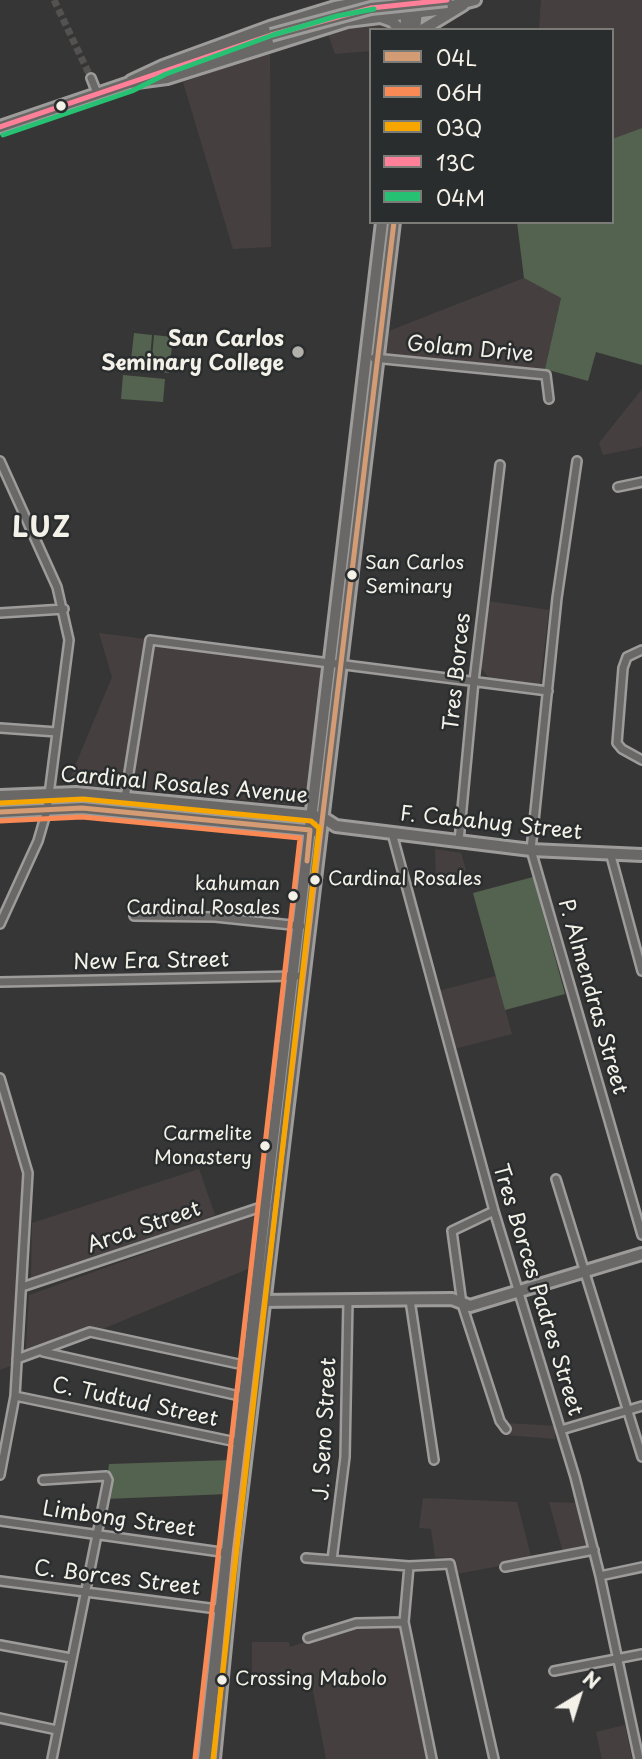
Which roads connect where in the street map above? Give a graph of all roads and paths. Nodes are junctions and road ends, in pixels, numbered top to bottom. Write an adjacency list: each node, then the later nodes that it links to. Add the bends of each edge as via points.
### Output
1 (372, 0): 3 (main road)
2 (447, 0): 12 (main road, bridge, via 371,8 271,35)
3 (366, 1): 6 (main road); 12 (main road, via 270,27 163,65)
4 (465, 2): 5 (main road); 10 (main road)
5 (413, 6): 6 (main road); 8 (main road); 9 (main road)
6 (374, 16): 7 (main road); 12 (main road, via 167,78)
7 (401, 28)
8 (404, 28)
9 (415, 28)
10 (425, 28)
11 (91, 78): 13 (street)
12 (129, 83): 13 (main road)
13 (97, 93): 14 (main road)
14 (0, 127)
15 (382, 224): 17 (main road)
16 (394, 224): 17 (main road)
17 (372, 358): 18 (street, Golam Drive, via 546,375); 27 (main road)
18 (549, 399)
19 (0, 461): 24 (street)
20 (577, 461): 29 (street)
21 (500, 465): 28 (street, Tres Borces)
22 (642, 482): 23 (street)
23 (618, 487)
24 (64, 609): 25 (street); 31 (street, via 69,640)
25 (0, 613)
26 (642, 650): 32 (street, via 627,656 623,668 617,743)
27 (336, 663): 28 (street); 35 (street, via 150,639); 38 (main road)
28 (474, 681): 29 (street); 42 (street, Tres Borces)
29 (548, 691): 43 (street)
30 (0, 729): 31 (street)
31 (57, 732): 33 (street)
32 (642, 760)
33 (50, 794): 34 (main road, Cardinal Rosales Avenue); 35 (main road, Cardinal Rosales Avenue); 36 (street)
34 (0, 796)
35 (125, 798): 38 (main road, Cardinal Rosales Avenue)
36 (47, 810): 37 (main road, Cardinal Rosales Avenue); 40 (main road, Cardinal Rosales Avenue, via 82,808); 47 (street)
37 (0, 812)
38 (317, 817): 39 (main road, F. Cabahug Street); 40 (main road)
39 (336, 826): 40 (main road, F. Cabahug Street); 41 (main road, F. Cabahug Street)
40 (315, 830): 48 (main road)
41 (392, 833): 42 (main road, F. Cabahug Street); 56 (street, Tres Borces Padres Street)
42 (459, 841): 43 (main road, F. Cabahug Street)
43 (531, 850): 45 (main road, F. Cabahug Street); 57 (street, P. Almendras Street)
44 (642, 855): 45 (main road, F. Cabahug Street)
45 (611, 856): 49 (street)
46 (134, 916): 48 (street, via 215,917)
47 (0, 924)
48 (303, 926): 50 (main road)
49 (642, 971)
50 (298, 976): 51 (street, New Era Street); 54 (main road); 55 (main road)
51 (0, 982)
52 (0, 1079): 60 (street, via 28,1174)
53 (556, 1179): 59 (street)
54 (277, 1202): 55 (street, Arca Street); 64 (main road)
55 (265, 1206): 60 (street, Arca Street); 64 (main road)
56 (494, 1211): 61 (street, Tres Borces Padres Street); 65 (street, via 452,1229)
57 (642, 1235)
58 (642, 1254): 59 (main road)
59 (584, 1272): 61 (main road); 72 (street)
60 (22, 1287): 67 (street)
61 (518, 1293): 65 (main road, via 470,1306); 74 (street, Tres Borces Padres Street)
62 (348, 1300): 63 (main road); 64 (main road); 86 (street, J. Seno Street, via 345,1457)
63 (410, 1300): 65 (main road, via 452,1299); 78 (street)
64 (261, 1301): 68 (main road); 75 (main road)
65 (462, 1304): 73 (street)
66 (42, 1352): 67 (street); 68 (street, via 90,1332); 70 (street)
67 (17, 1359): 69 (street)
68 (248, 1366): 70 (main road)
69 (15, 1396): 75 (street, C. Tudtud Street); 76 (street)
70 (244, 1397): 75 (main road)
71 (642, 1406): 72 (street)
72 (625, 1411): 74 (street); 77 (street)
73 (506, 1429)
74 (561, 1430): 83 (street, Tres Borces Padres Street)
75 (243, 1443): 84 (main road)
76 (2, 1456): 79 (street)
77 (642, 1457)
78 (434, 1460)
79 (0, 1475)
80 (43, 1479): 82 (street, via 106,1476)
81 (0, 1521): 82 (street, Limbong Street)
82 (95, 1534): 84 (street, Limbong Street); 92 (street)
83 (594, 1550): 88 (street); 90 (street, Tres Borces Padres Street)
84 (230, 1553): 93 (main road)
85 (306, 1558): 86 (street)
86 (332, 1560): 87 (street)
87 (409, 1566): 94 (street); 107 (street, via 450,1564)
88 (505, 1567)
89 (642, 1567): 90 (street)
90 (600, 1576): 99 (street, Tres Borces Padres Street)
91 (0, 1581): 92 (street, C. Borces Street)
92 (84, 1593): 93 (street, C. Borces Street); 98 (street)
93 (224, 1610): 104 (main road); 105 (main road)
94 (404, 1622): 95 (street, via 356,1623); 106 (street)
95 (307, 1638)
96 (0, 1645): 98 (street)
97 (642, 1654): 99 (street)
98 (71, 1658): 102 (street)
99 (618, 1659): 100 (street); 108 (street, Tres Borces Padres Street)
100 (554, 1671)
101 (0, 1718): 102 (street)
102 (57, 1730): 103 (street)
103 (52, 1759)
104 (204, 1759)
105 (214, 1759)
106 (432, 1759)
107 (494, 1759)
108 (639, 1759)

